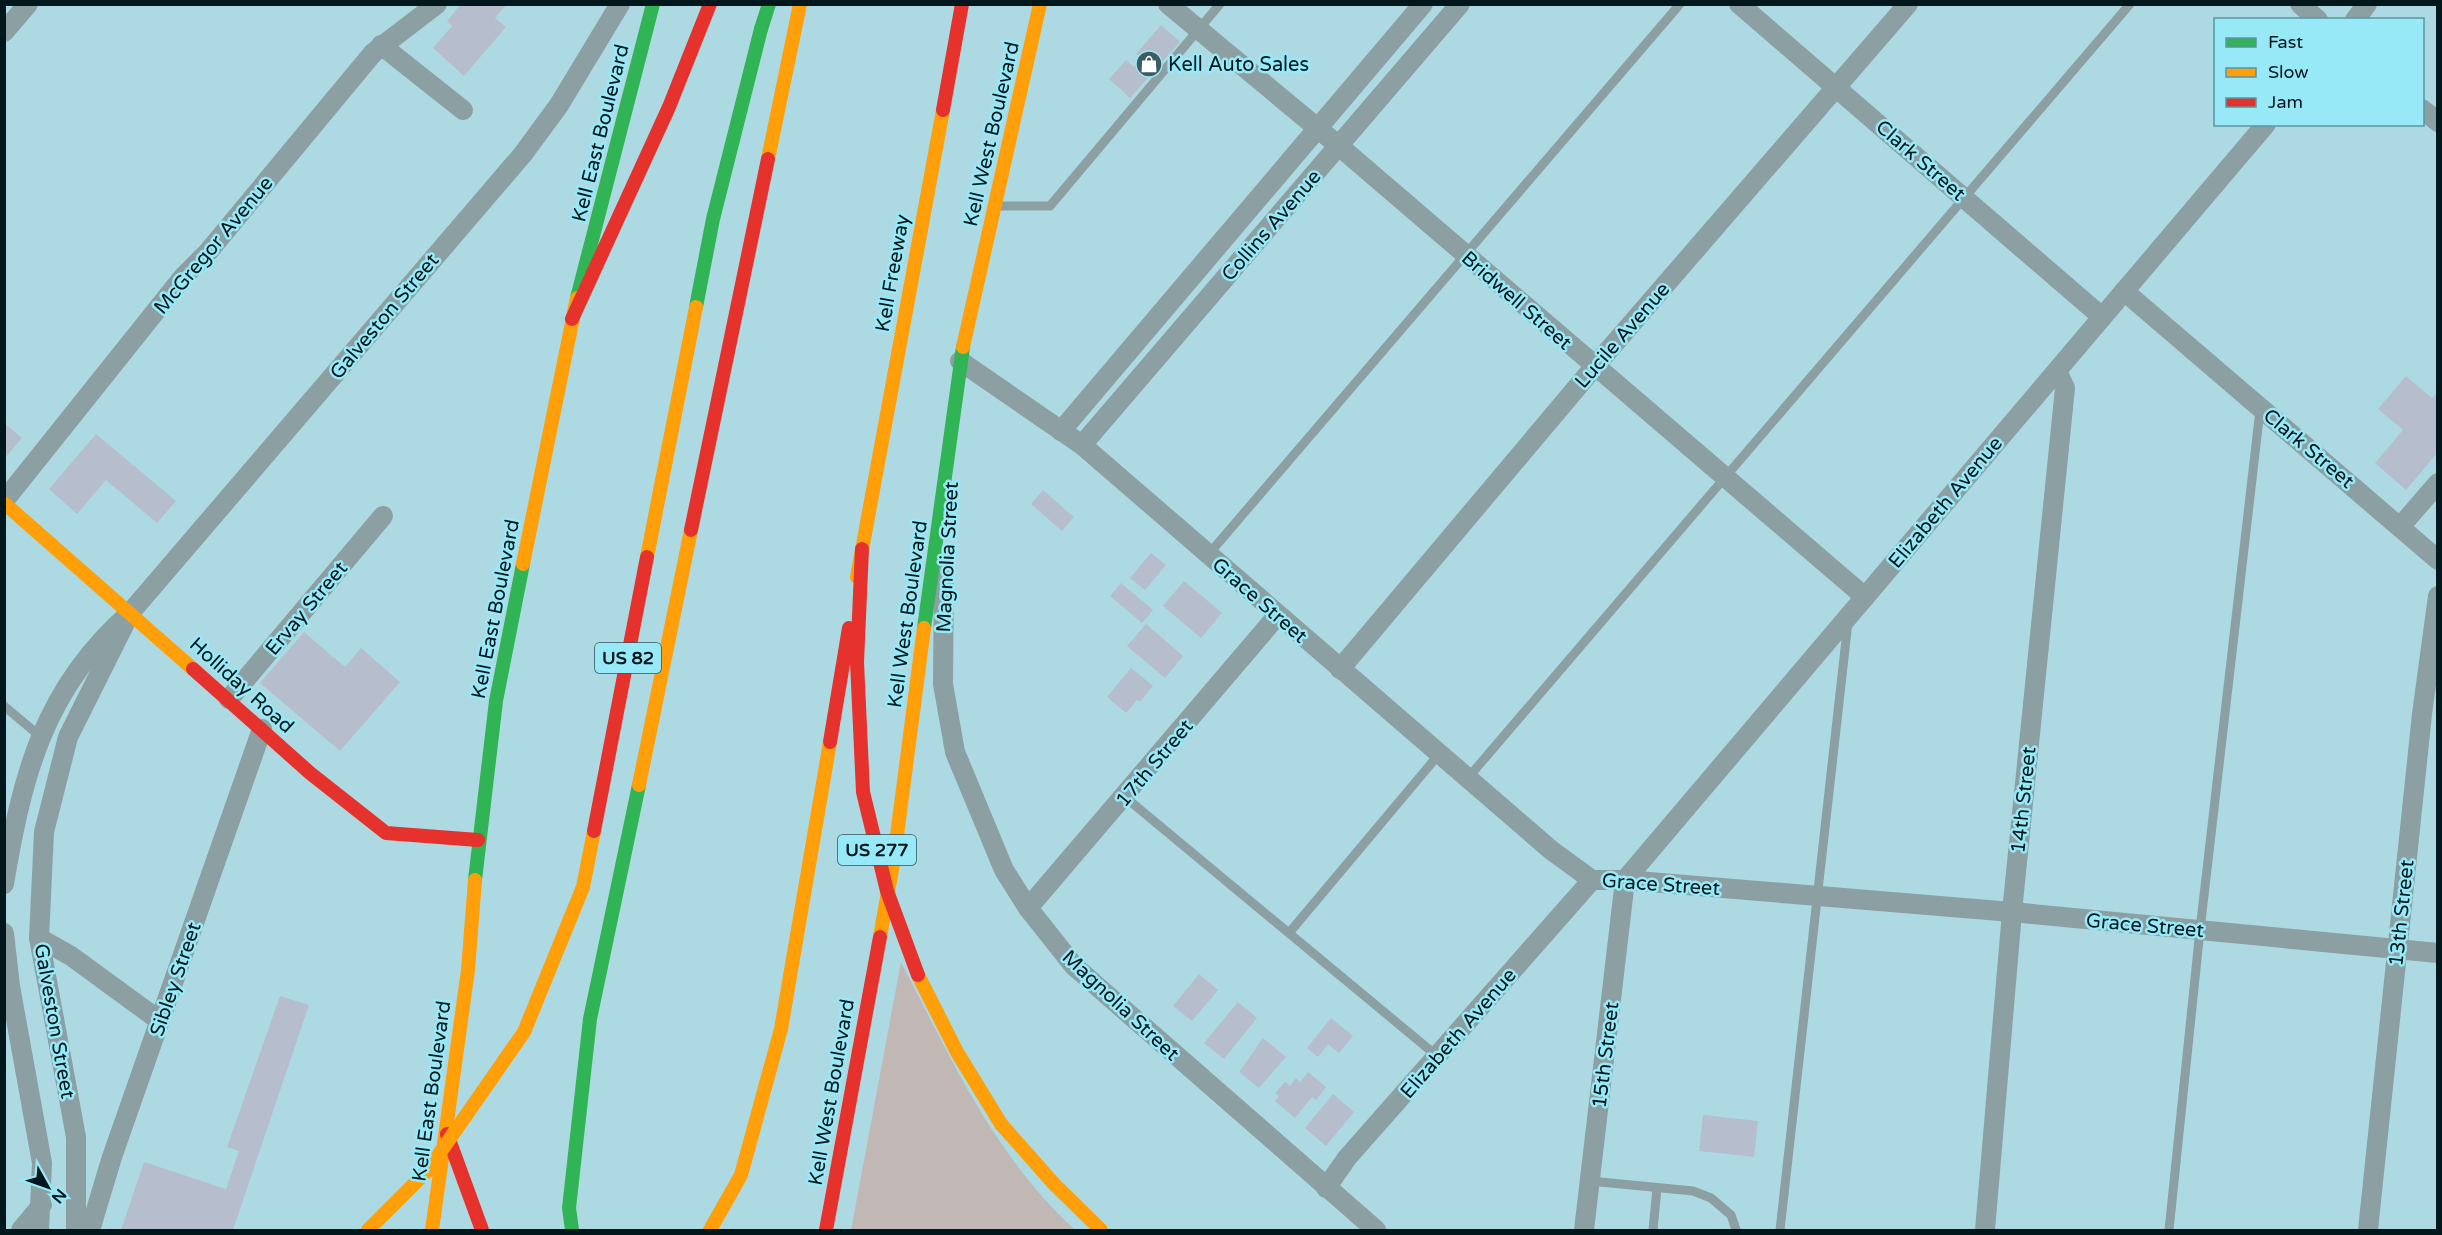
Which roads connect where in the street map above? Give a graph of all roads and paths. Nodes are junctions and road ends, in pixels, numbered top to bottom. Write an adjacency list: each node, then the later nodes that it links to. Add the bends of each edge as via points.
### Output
1 (28, 4): 23 (street)
2 (437, 4): 24 (street, McGregor Avenue)
3 (620, 4): 54 (street, Galveston Street, via 559,105 523,154)
4 (653, 4): 37 (main road, Kell East Boulevard)
5 (710, 4): 37 (main road, via 669,107)
6 (769, 4): 91 (main road, US 82, bridge, via 713,219 583,887 524,1032 428,1170)
7 (800, 4): 95 (main road, via 590,1019 569,1208)
8 (962, 4): 49 (main road, Kell Freeway)
9 (1040, 4): 33 (main road, Kell West Boulevard)
10 (1168, 4): 22 (street, Bridwell Street)
11 (1220, 4): 22 (lane)
12 (1423, 4): 30 (street, Collins Avenue)
13 (1460, 4): 31 (street, Collins Avenue)
14 (1680, 4): 34 (lane)
15 (1739, 4): 25 (street, Clark Street)
16 (1908, 4): 25 (street, Lucile Avenue)
17 (2130, 4): 32 (lane)
18 (2300, 4): 20 (street)
19 (2367, 4): 21 (street)
20 (2316, 18)
21 (2356, 18)
22 (1199, 30): 30 (street, Bridwell Street); 33 (lane, via 1050,206)
23 (4, 32)
24 (381, 45): 26 (street); 46 (street, McGregor Avenue, via 183,277)
25 (1836, 87): 32 (street, Clark Street); 39 (street, Lucile Avenue)
26 (463, 110)
27 (2424, 111): 28 (street)
28 (2438, 122)
29 (2264, 126): 35 (street, Elizabeth Avenue)
30 (1316, 128): 31 (street, Bridwell Street); 42 (street, Collins Avenue)
31 (1339, 146): 34 (street, Bridwell Street); 43 (street, Collins Avenue)
32 (1965, 198): 36 (street, Clark Street); 44 (lane)
33 (995, 206): 38 (main road, Kell West Boulevard)
34 (1466, 255): 39 (street, Bridwell Street); 50 (lane)
35 (2124, 291): 36 (street, Elizabeth Avenue); 41 (street, Clark Street)
36 (2102, 317): 40 (street, Elizabeth Avenue)
37 (572, 319): 65 (main road, Kell East Boulevard, via 496,701)
38 (960, 361): 42 (street, Grace Street); 70 (street, Magnolia Street, via 943,588 943,684 955,752 1004,870); 81 (main road, Kell West Boulevard, via 894,858)
39 (1595, 366): 44 (street, Bridwell Street); 57 (street, Lucile Avenue)
40 (2057, 371): 53 (street, Elizabeth Avenue); 71 (street, 14th Street, via 2065,388)
41 (2261, 407): 48 (street, Clark Street); 72 (lane)
42 (1060, 430): 43 (street, Grace Street)
43 (1082, 445): 50 (street, Grace Street)
44 (1725, 477): 53 (street, Bridwell Street); 63 (lane)
45 (2438, 483): 48 (street)
46 (4, 502): 54 (main road, Holliday Road)
47 (383, 516): 58 (street, Ervay Street)
48 (2400, 526): 51 (street, Clark Street)
49 (862, 549): 96 (main road, bridge, via 781,1029 741,1175); 99 (main road, US 277, bridge, via 857,662 863,792 887,891 917,974 1000,1124)
50 (1208, 555): 55 (street, Grace Street)
51 (2438, 560)
52 (2438, 596): 76 (street, 13th Street)
53 (1865, 597): 56 (street, Elizabeth Avenue)
54 (130, 613): 58 (main road, Holliday Road); 61 (street, Galveston Street, via 102,638 52,710); 75 (street, Galveston Street, via 68,737 44,832)
55 (1277, 616): 57 (street, Grace Street); 64 (street, 17th Street)
56 (1849, 616): 67 (street, Elizabeth Avenue); 69 (lane)
57 (1340, 669): 62 (street, Grace Street)
58 (229, 699): 60 (main road, Holliday Road)
59 (4, 706): 61 (lane)
60 (262, 729): 65 (main road, Holliday Road, via 386,833); 78 (street, Sibley Street)
61 (41, 737): 68 (street, Galveston Street, via 28,768)
62 (1440, 753): 63 (street, Grace Street); 74 (lane)
63 (1467, 780): 66 (street, Grace Street)
64 (1125, 797): 70 (street, 17th Street); 74 (lane)
65 (478, 840): 80 (main road, Kell East Boulevard, via 468,970)
66 (1592, 880): 67 (street, Grace Street); 79 (street, Elizabeth Avenue)
67 (1625, 880): 69 (street, Grace Street); 82 (street, 15th Street)
68 (4, 884)
69 (1816, 896): 71 (street, Grace Street); 104 (lane)
70 (1028, 908): 83 (street, Magnolia Street, via 1074,966)
71 (2012, 912): 72 (street, Grace Street); 105 (street, 14th Street)
72 (2200, 930): 76 (street, Grace Street); 106 (lane)
73 (4, 933): 86 (street, Galveston Street, via 42,1163)
74 (1289, 933): 79 (lane)
75 (39, 938): 78 (street, via 71,956); 89 (street, Galveston Street, via 76,1137)
76 (2397, 949): 77 (street, Grace Street); 107 (street, 13th Street)
77 (2438, 953)
78 (160, 1021): 90 (street, Sibley Street)
79 (1437, 1056): 83 (street, Elizabeth Avenue, via 1347,1158)
80 (446, 1130): 85 (main road, Kell East Boulevard); 94 (main road)
81 (834, 1179): 97 (main road); 98 (main road, Kell West Boulevard)
82 (1590, 1182): 84 (lane); 101 (street, 15th Street)
83 (1326, 1188): 100 (street, Magnolia Street)
84 (1657, 1188): 102 (lane); 103 (lane, via 1693,1191 1711,1198 1731,1215)
85 (437, 1194): 92 (main road); 93 (main road, Kell East Boulevard)
86 (42, 1205): 87 (street); 88 (street, Galveston Street)
87 (21, 1230)
88 (39, 1230)
89 (76, 1230)
90 (90, 1230)
91 (369, 1230)
92 (417, 1230)
93 (432, 1230)
94 (482, 1230)
95 (572, 1230)
96 (710, 1230)
97 (812, 1230)
98 (826, 1230)
99 (1101, 1230)
100 (1376, 1230)
101 (1584, 1230)
102 (1653, 1230)
103 (1736, 1230)
104 (1780, 1230)
105 (1985, 1230)
106 (2169, 1230)
107 (2368, 1230)

